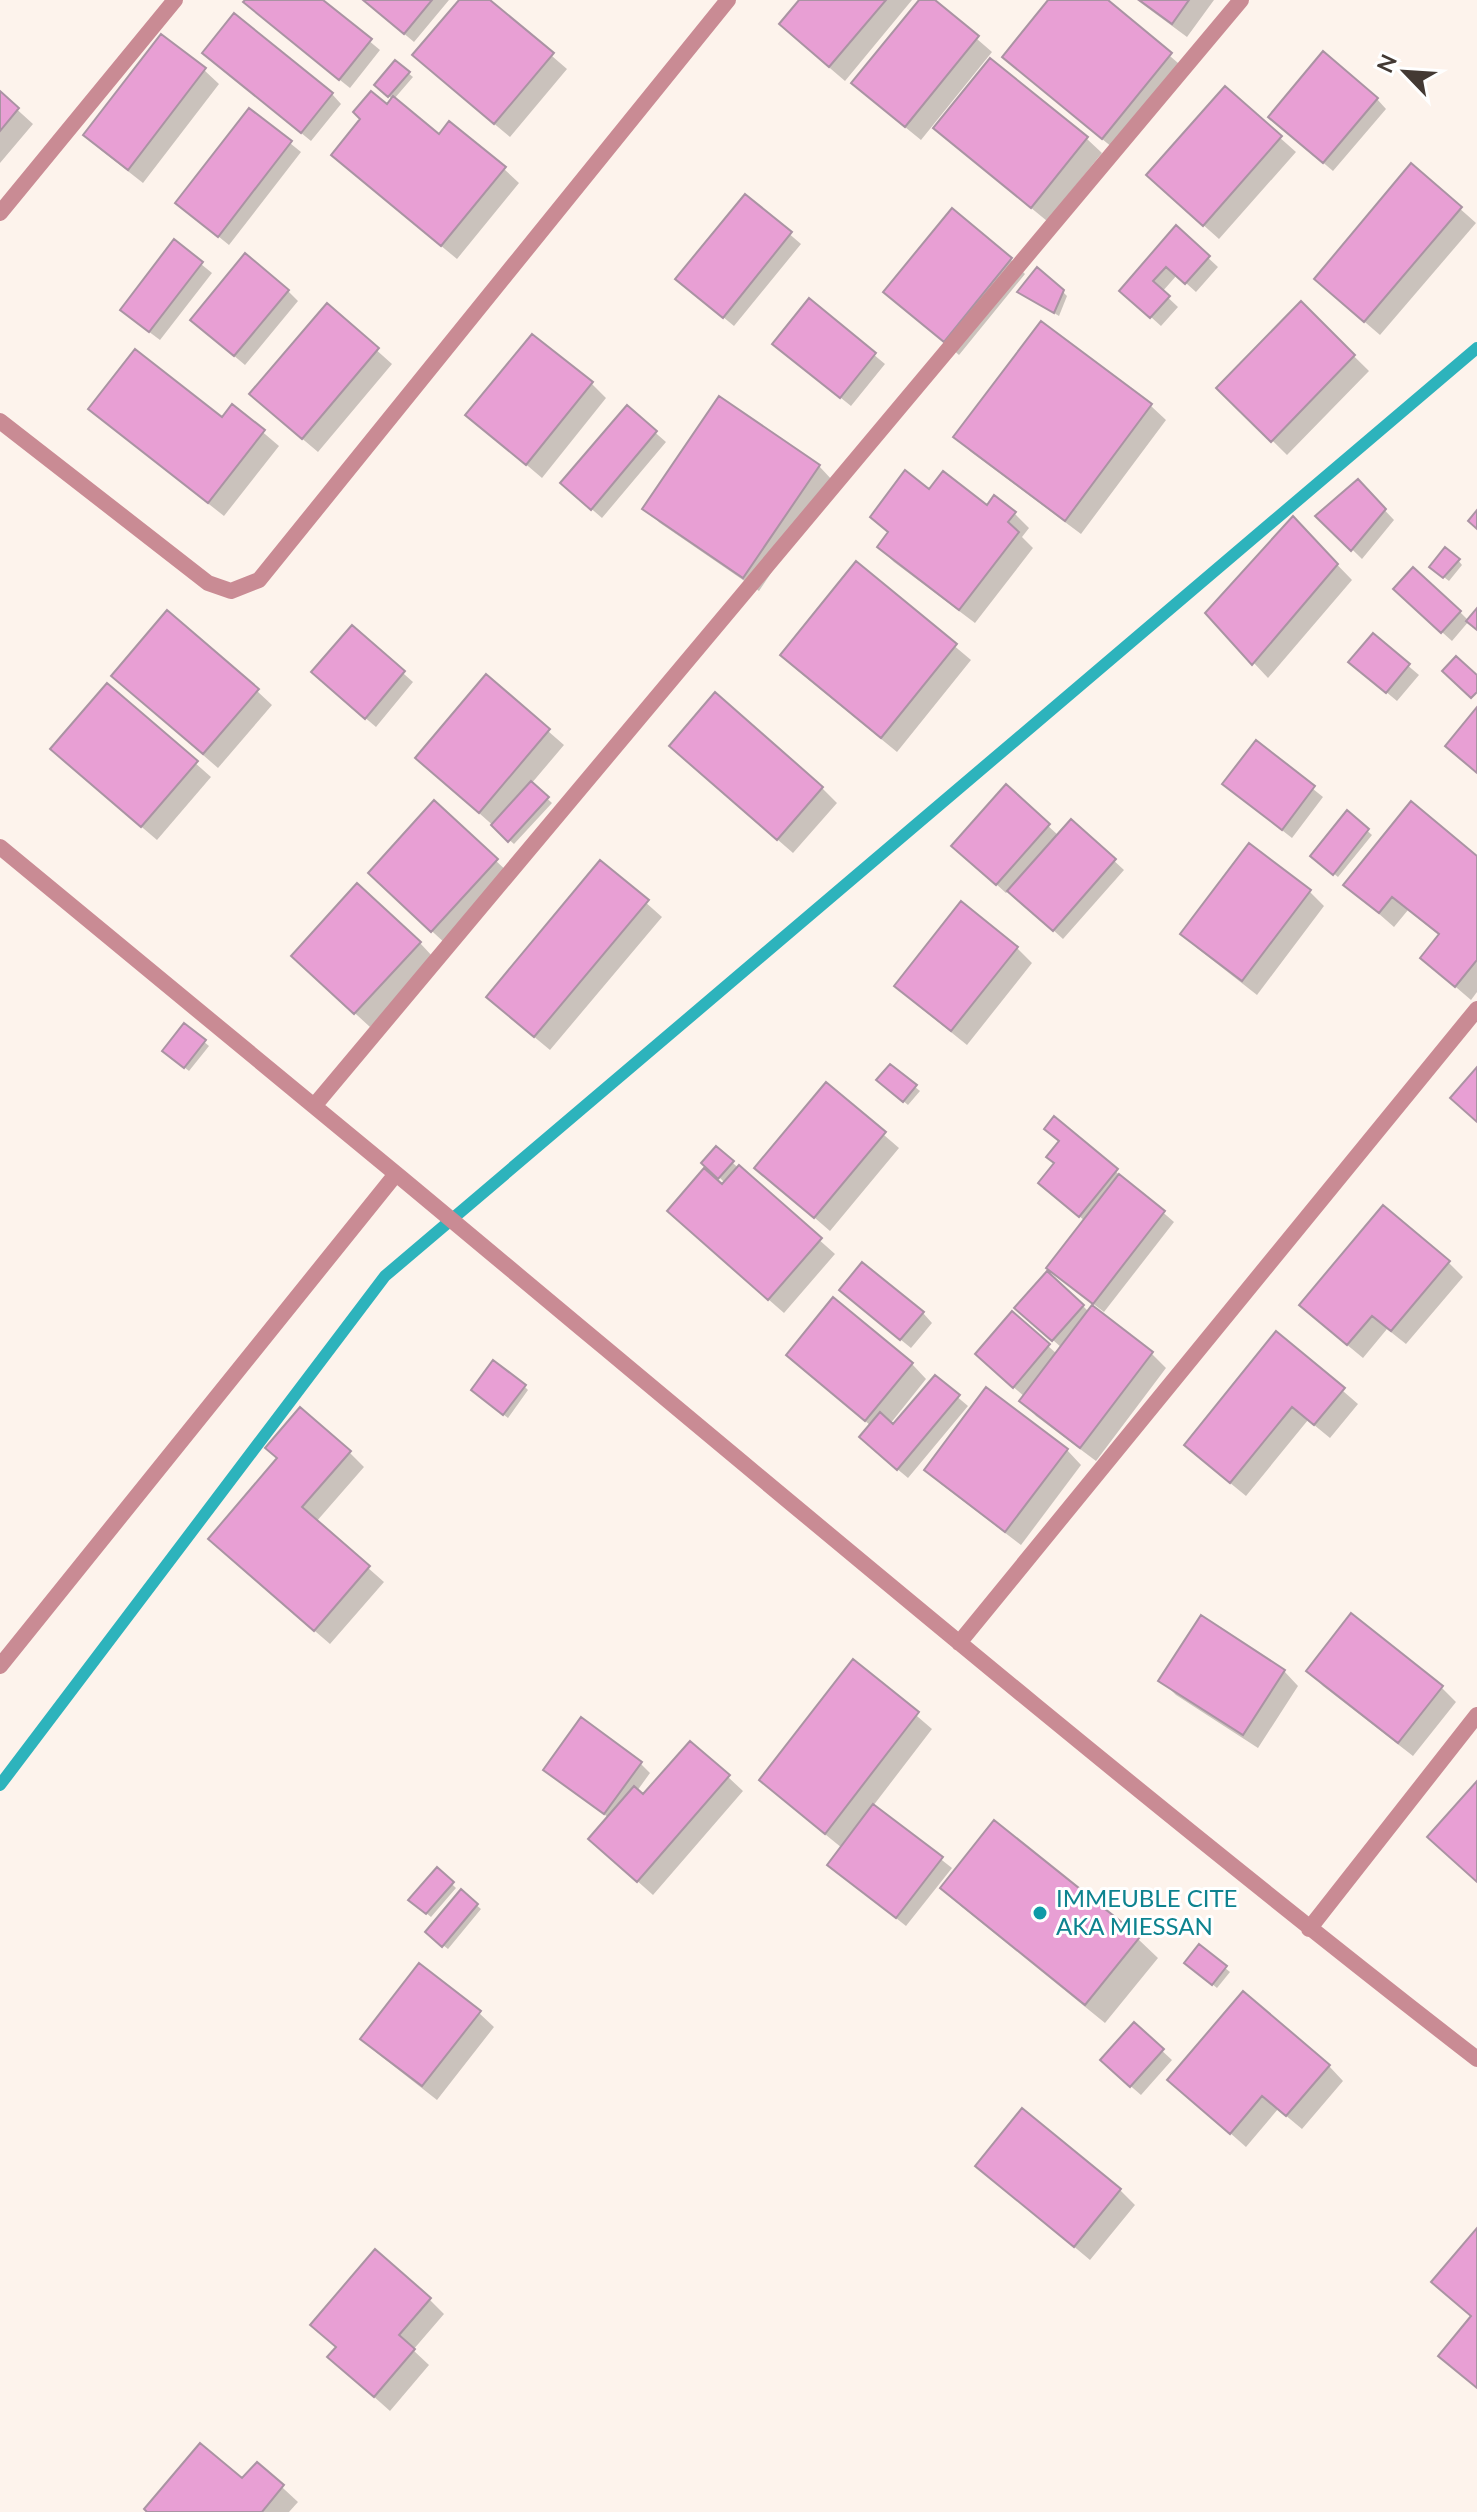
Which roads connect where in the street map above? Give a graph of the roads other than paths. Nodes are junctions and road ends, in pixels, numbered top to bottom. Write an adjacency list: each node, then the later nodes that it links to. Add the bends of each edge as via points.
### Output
1 (175, 0): 4 (street)
2 (728, 0): 5 (street, via 259,580 231,591 208,583)
3 (1241, 0): 8 (street)
4 (0, 213)
5 (0, 421)
6 (0, 847): 8 (street)
7 (1477, 1009): 10 (street)
8 (314, 1106): 9 (street)
9 (396, 1174): 10 (street); 11 (street)
10 (959, 1643): 13 (street)
11 (0, 1666)
12 (1477, 1715): 13 (street)
13 (1309, 1929): 14 (street)
14 (1477, 2059)

